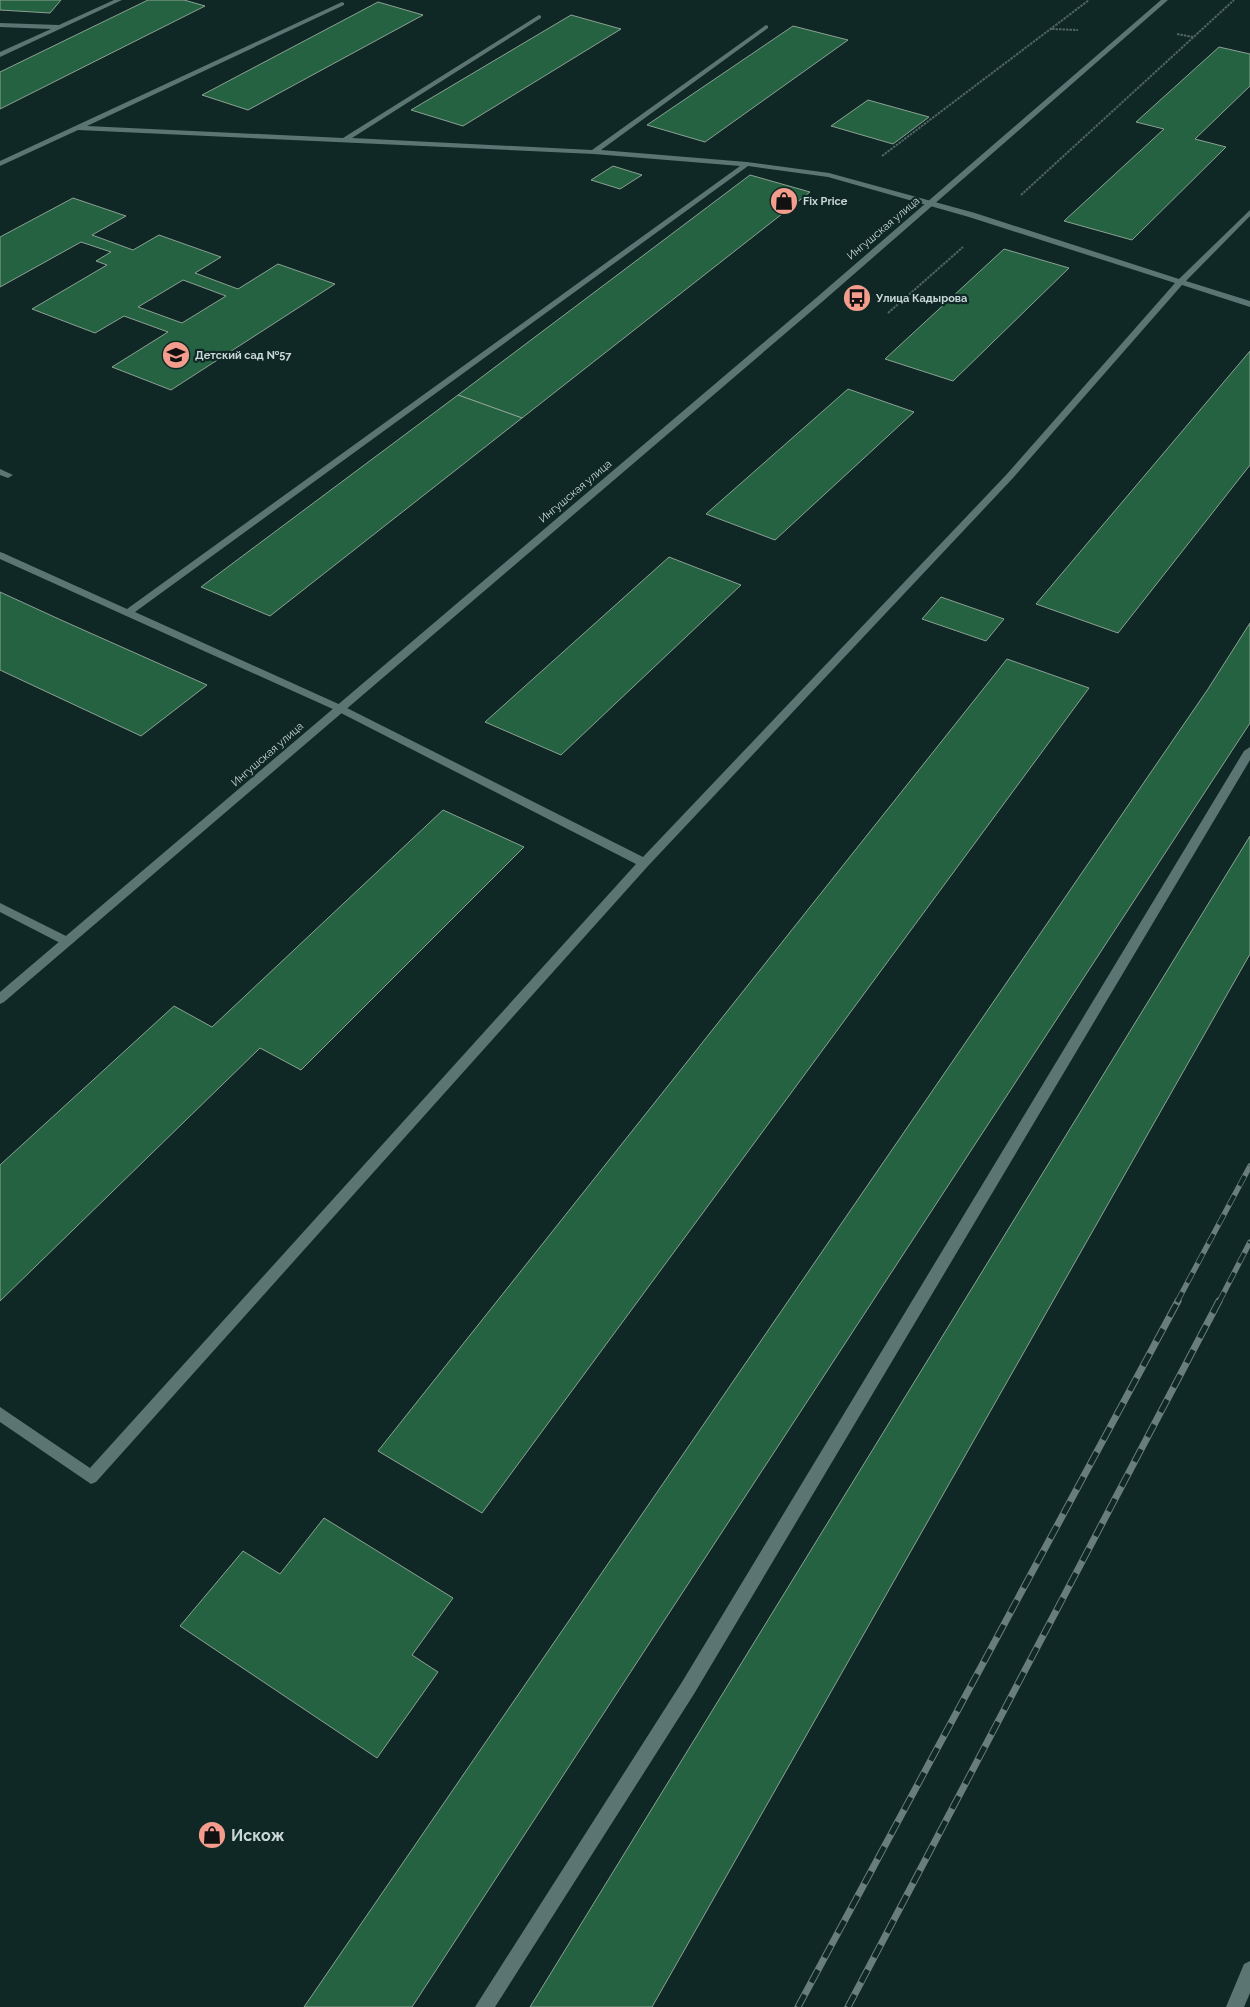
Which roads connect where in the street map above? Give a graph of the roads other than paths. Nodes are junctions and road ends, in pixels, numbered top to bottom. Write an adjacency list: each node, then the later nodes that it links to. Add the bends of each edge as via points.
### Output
1 (119, 0): 7 (street)
2 (1165, 0): 14 (street, Ингушская улица)
3 (342, 4): 9 (street)
4 (539, 18): 10 (street)
5 (0, 25): 7 (street)
6 (766, 26): 11 (street)
7 (60, 28): 8 (street)
8 (0, 55)
9 (79, 128): 10 (street); 12 (street)
10 (342, 141): 11 (street)
11 (594, 152): 13 (street)
12 (0, 164)
13 (747, 164): 14 (street, via 829,175); 19 (street)
14 (930, 204): 16 (street); 20 (street, Ингушская улица)
15 (1250, 212): 16 (street)
16 (1180, 282): 17 (street); 22 (street, via 1010,476)
17 (1250, 304)
18 (0, 555): 19 (street)
19 (129, 612): 20 (street)
20 (339, 708): 22 (street); 24 (street, Ингушская улица)
21 (1250, 750): 28 (street, via 688,1688)
22 (644, 863): 26 (street, via 91,1477)
23 (0, 908): 24 (street)
24 (68, 942): 25 (street, Ингушская улица)
25 (0, 1000)
26 (0, 1414)
27 (1250, 1970): 29 (street)
28 (484, 2007)
29 (1235, 2007)

